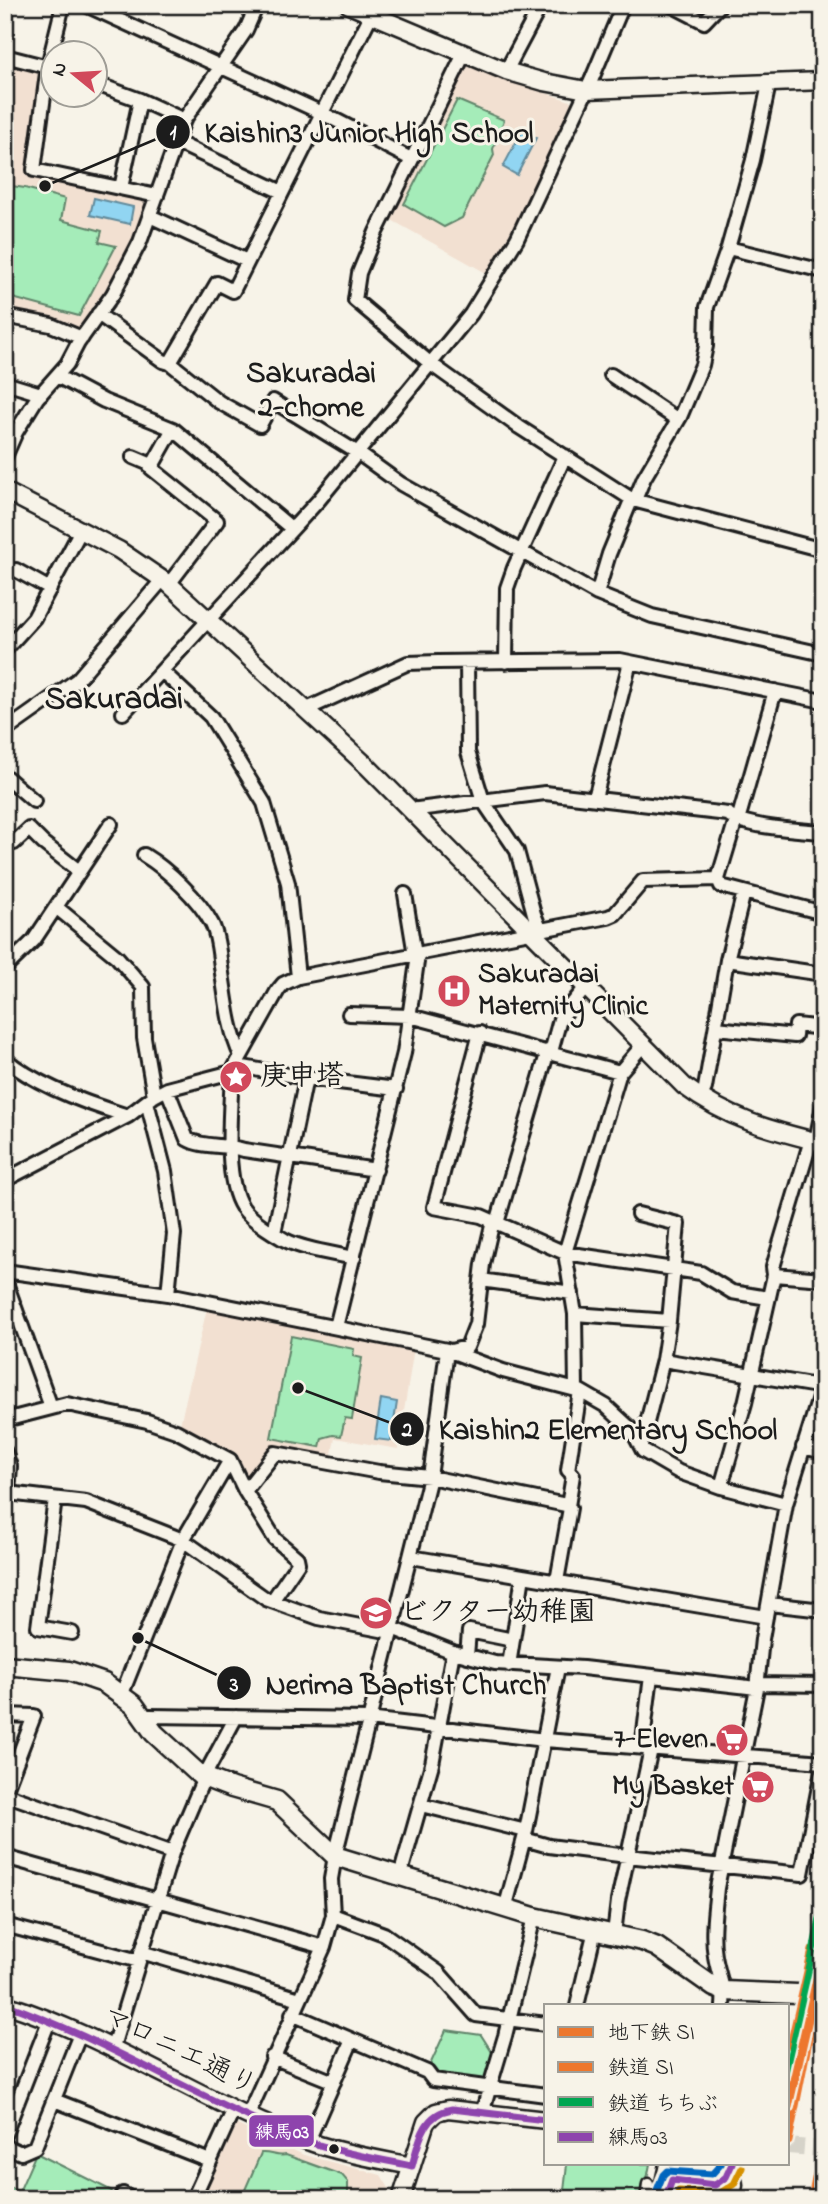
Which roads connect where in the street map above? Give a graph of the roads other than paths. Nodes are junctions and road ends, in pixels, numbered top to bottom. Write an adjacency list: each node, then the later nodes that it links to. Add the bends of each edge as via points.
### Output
1 (62, 5): 9 (street)
2 (86, 5): 13 (street)
3 (257, 5): 13 (street)
4 (541, 5): 14 (street)
5 (623, 5): 18 (street)
6 (671, 5): 7 (street, via 704,22)
7 (720, 5)
8 (359, 8): 10 (street); 21 (street)
9 (56, 38)
10 (464, 54): 14 (street); 24 (street)
11 (5, 56): 12 (street)
12 (38, 64)
13 (220, 67): 21 (street); 22 (street)
14 (506, 71): 18 (street)
15 (823, 81): 16 (street)
16 (769, 84): 18 (street); 29 (street)
17 (108, 88): 19 (street)
18 (586, 90): 36 (street, via 517,239 471,314)
19 (140, 100): 22 (street); 25 (street)
20 (44, 108): 25 (street, via 34,170)
21 (322, 113): 24 (street); 26 (street)
22 (184, 120): 23 (street)
23 (176, 142): 26 (street); 27 (street)
24 (411, 159): 36 (street, via 359,273 355,300)
25 (121, 188): 27 (street)
26 (282, 192): 30 (street)
27 (157, 196): 28 (street)
28 (150, 216): 30 (street); 32 (street, via 141,242)
29 (728, 247): 31 (street); 41 (street, via 707,307 702,365)
30 (247, 261): 35 (street, via 233,291 216,284)
31 (823, 271)
32 (98, 314): 34 (street); 35 (street)
33 (5, 316): 34 (street, via 51,325)
34 (82, 338): 38 (street)
35 (170, 363): 43 (street, via 219,402 260,425 274,401)
36 (431, 364): 43 (street); 44 (street)
37 (611, 375): 41 (street)
38 (57, 376): 40 (street); 42 (street, via 103,401)
39 (5, 383): 40 (street)
40 (40, 394): 45 (street)
41 (678, 420): 49 (street)
42 (173, 429): 47 (street); 50 (street)
43 (358, 453): 50 (street); 53 (street, via 401,484)
44 (565, 456): 49 (street); 53 (street)
45 (5, 457)
46 (132, 457): 47 (street)
47 (152, 465): 55 (street, via 150,468 217,521)
48 (7, 497): 51 (street)
49 (633, 500): 52 (street); 57 (street)
50 (291, 528): 58 (street)
51 (81, 530): 55 (street); 56 (street)
52 (823, 550)
53 (523, 551): 57 (street); 62 (street, via 507,588)
54 (16, 570): 56 (street)
55 (166, 581): 58 (street); 69 (street, via 77,680)
56 (50, 589): 59 (street, via 34,618)
57 (597, 594): 60 (street, via 652,616)
58 (209, 620): 64 (street); 67 (street)
59 (5, 650)
60 (823, 654)
61 (467, 662): 62 (street); 67 (street, via 408,663); 73 (street, via 468,752)
62 (506, 662): 63 (street)
63 (630, 662): 65 (street); 71 (street)
64 (162, 671): 68 (street); 91 (street, via 211,717 264,803 288,883)
65 (775, 691): 66 (street); 75 (street)
66 (823, 701)
67 (307, 709): 74 (street)
68 (122, 713)
69 (5, 731)
70 (5, 776): 72 (street)
71 (595, 798): 73 (street, via 545,793); 75 (street, via 727,814)
72 (34, 801)
73 (483, 801): 74 (street); 86 (street, via 517,851)
74 (410, 810): 86 (street)
75 (738, 820): 77 (street); 81 (street)
76 (111, 824): 80 (street)
77 (823, 832)
78 (5, 845): 80 (street, via 14,844 29,829)
79 (144, 855): 101 (street, via 163,866 212,924)
80 (79, 871): 84 (street)
81 (718, 879): 82 (street, via 721,886); 86 (street, via 643,881 615,914)
82 (744, 892): 85 (street); 88 (street)
83 (405, 894): 87 (street)
84 (56, 907): 89 (street, via 34,940); 107 (street, via 117,957 143,987)
85 (823, 913)
86 (536, 931): 87 (street); 92 (street)
87 (417, 955): 91 (street); 94 (street)
88 (727, 960): 90 (street); 95 (street)
89 (5, 968)
90 (823, 974)
91 (298, 977): 101 (street, via 278,990)
92 (586, 987): 98 (street); 99 (street, via 561,1020)
93 (349, 1014): 94 (street)
94 (410, 1016): 97 (street); 105 (street)
95 (716, 1028): 96 (street, via 795,1036 796,1025); 106 (street)
96 (823, 1028)
97 (480, 1033): 99 (street); 116 (street, via 434,1208)
98 (643, 1045): 102 (street); 106 (street)
99 (550, 1052): 102 (street); 116 (street)
100 (5, 1059): 109 (street, via 94,1106)
101 (237, 1065): 103 (street); 104 (street, via 224,1076); 111 (street)
102 (620, 1072): 118 (street)
103 (306, 1078): 105 (street); 112 (street)
104 (167, 1089): 107 (street); 111 (street, via 187,1139)
105 (396, 1089): 113 (street)
106 (700, 1098): 110 (street, via 734,1118)
107 (150, 1099): 109 (street); 127 (street, via 174,1234)
108 (823, 1106): 110 (street)
109 (128, 1116): 114 (street)
110 (817, 1141): 122 (street)
111 (230, 1146): 112 (street); 117 (street, via 233,1184 241,1205)
112 (290, 1157): 113 (street); 117 (street)
113 (376, 1170): 119 (street)
114 (5, 1180)
115 (638, 1214): 120 (street, via 678,1224)
116 (495, 1222): 118 (street); 125 (street)
117 (274, 1233): 119 (street)
118 (565, 1254): 120 (street); 126 (street)
119 (354, 1258): 131 (street)
120 (675, 1270): 128 (street, via 701,1273 732,1292); 130 (street)
121 (5, 1271): 127 (street)
122 (774, 1275): 123 (street); 128 (street)
123 (823, 1279)
124 (5, 1280): 137 (street)
125 (481, 1280): 126 (street); 132 (street, via 470,1343)
126 (572, 1293): 129 (street)
127 (167, 1294): 131 (street)
128 (768, 1298): 134 (street)
129 (575, 1314): 130 (street); 136 (street)
130 (669, 1321): 133 (street)
131 (336, 1327): 132 (street)
132 (449, 1350): 136 (street, via 503,1371); 144 (street)
133 (663, 1360): 134 (street); 139 (street)
134 (753, 1373): 135 (street); 145 (street)
135 (823, 1386): 140 (street)
136 (578, 1390): 139 (street, via 606,1406 632,1430); 149 (street)
137 (51, 1407): 138 (street); 143 (street, via 67,1404 147,1420)
138 (5, 1420)
139 (641, 1446): 145 (street, via 679,1472)
140 (803, 1447): 142 (street); 148 (street)
141 (5, 1452): 147 (street, via 10,1466 8,1493)
142 (823, 1452)
143 (230, 1460): 146 (street); 150 (street)
144 (430, 1477): 146 (street, via 275,1453); 149 (street); 151 (street)
145 (720, 1487): 148 (street)
146 (245, 1491): 154 (street, via 275,1539 298,1558)
147 (55, 1499): 150 (street, via 86,1502); 159 (street, via 38,1627)
148 (786, 1504): 155 (street)
149 (568, 1506): 153 (street)
150 (183, 1540): 154 (street); 169 (street)
151 (411, 1557): 152 (street); 158 (street)
152 (523, 1576): 153 (street); 160 (street)
153 (556, 1581): 157 (street)
154 (272, 1601): 158 (street, via 319,1618)
155 (769, 1604): 156 (street); 157 (street)
156 (823, 1610)
157 (766, 1617): 168 (street)
158 (391, 1630): 161 (street); 173 (street)
159 (72, 1633)
160 (513, 1640): 162 (street, via 469,1631); 163 (street)
161 (453, 1652): 162 (street); 174 (street)
162 (467, 1656): 163 (street)
163 (509, 1665): 165 (street)
164 (6, 1667): 169 (main road, via 83,1674)
165 (558, 1667): 166 (street); 175 (street)
166 (651, 1676): 168 (street); 176 (street)
167 (823, 1685): 168 (street)
168 (758, 1686): 177 (street)
169 (121, 1696): 172 (main road)
170 (5, 1715): 180 (street, via 34,1716)
171 (236, 1717): 172 (street); 173 (street); 179 (street)
172 (143, 1718): 179 (main road, via 169,1749)
173 (368, 1719): 174 (street); 184 (street)
174 (439, 1727): 175 (street); 181 (street)
175 (545, 1740): 176 (street); 182 (street)
176 (646, 1748): 177 (street); 185 (street)
177 (743, 1757): 178 (street); 187 (street)
178 (823, 1764): 187 (street, via 802,1874)
179 (204, 1778): 183 (street); 184 (main road, via 277,1801)
180 (5, 1793): 183 (street)
181 (421, 1805): 182 (street); 188 (street)
182 (525, 1835): 185 (street, via 549,1846); 190 (street)
183 (172, 1853): 189 (street)
184 (335, 1856): 188 (main road); 191 (street)
185 (627, 1856): 187 (street); 195 (street)
186 (5, 1857): 189 (street)
187 (722, 1866): 199 (street, via 715,1955)
188 (400, 1876): 190 (main road)
189 (158, 1898): 196 (street); 197 (street)
190 (505, 1909): 192 (main road)
191 (333, 1914): 196 (street); 205 (street, via 384,1934 438,1972 476,2015)
192 (534, 1917): 194 (main road); 205 (street)
193 (5, 1925): 197 (street)
194 (595, 1930): 195 (main road); 203 (street)
195 (614, 1934): 199 (main road, via 657,1947)
196 (324, 1947): 200 (street)
197 (140, 1957): 200 (street); 210 (street)
198 (823, 1995): 201 (main road)
199 (723, 1998): 201 (main road)
200 (300, 1999): 204 (street)
201 (773, 2000)
202 (5, 2004): 206 (street, マロニエ通り)
203 (577, 2004)
204 (292, 2014): 209 (street); 211 (street)
205 (509, 2019): 207 (street); 213 (street)
206 (50, 2021): 208 (street, マロニエ通り); 219 (street)
207 (544, 2024)
208 (80, 2034): 210 (street, マロニエ通り); 215 (street)
209 (352, 2040): 212 (street); 213 (street, via 427,2072 433,2080)
210 (112, 2050): 216 (street, マロニエ通り)
211 (272, 2057): 212 (street); 216 (street)
212 (334, 2082): 220 (street)
213 (489, 2087): 214 (street); 217 (street)
214 (544, 2095)
215 (54, 2099): 221 (street, via 35,2147 21,2153); 222 (street)
216 (241, 2112): 220 (street, マロニエ通り); 222 (street)
217 (482, 2113): 218 (street); 223 (street, via 436,2112 424,2127)
218 (544, 2120)
219 (5, 2134)
220 (308, 2141): 223 (street, マロニエ通り)
221 (5, 2146)
222 (210, 2161): 229 (street)
223 (412, 2166): 230 (street)
224 (665, 2166): 228 (street)
225 (731, 2166): 228 (street, via 715,2185 672,2180)
226 (732, 2166): 232 (street)
227 (648, 2184): 231 (street)
228 (661, 2197)
229 (193, 2199)
230 (401, 2199)
231 (646, 2199)
232 (732, 2199)

